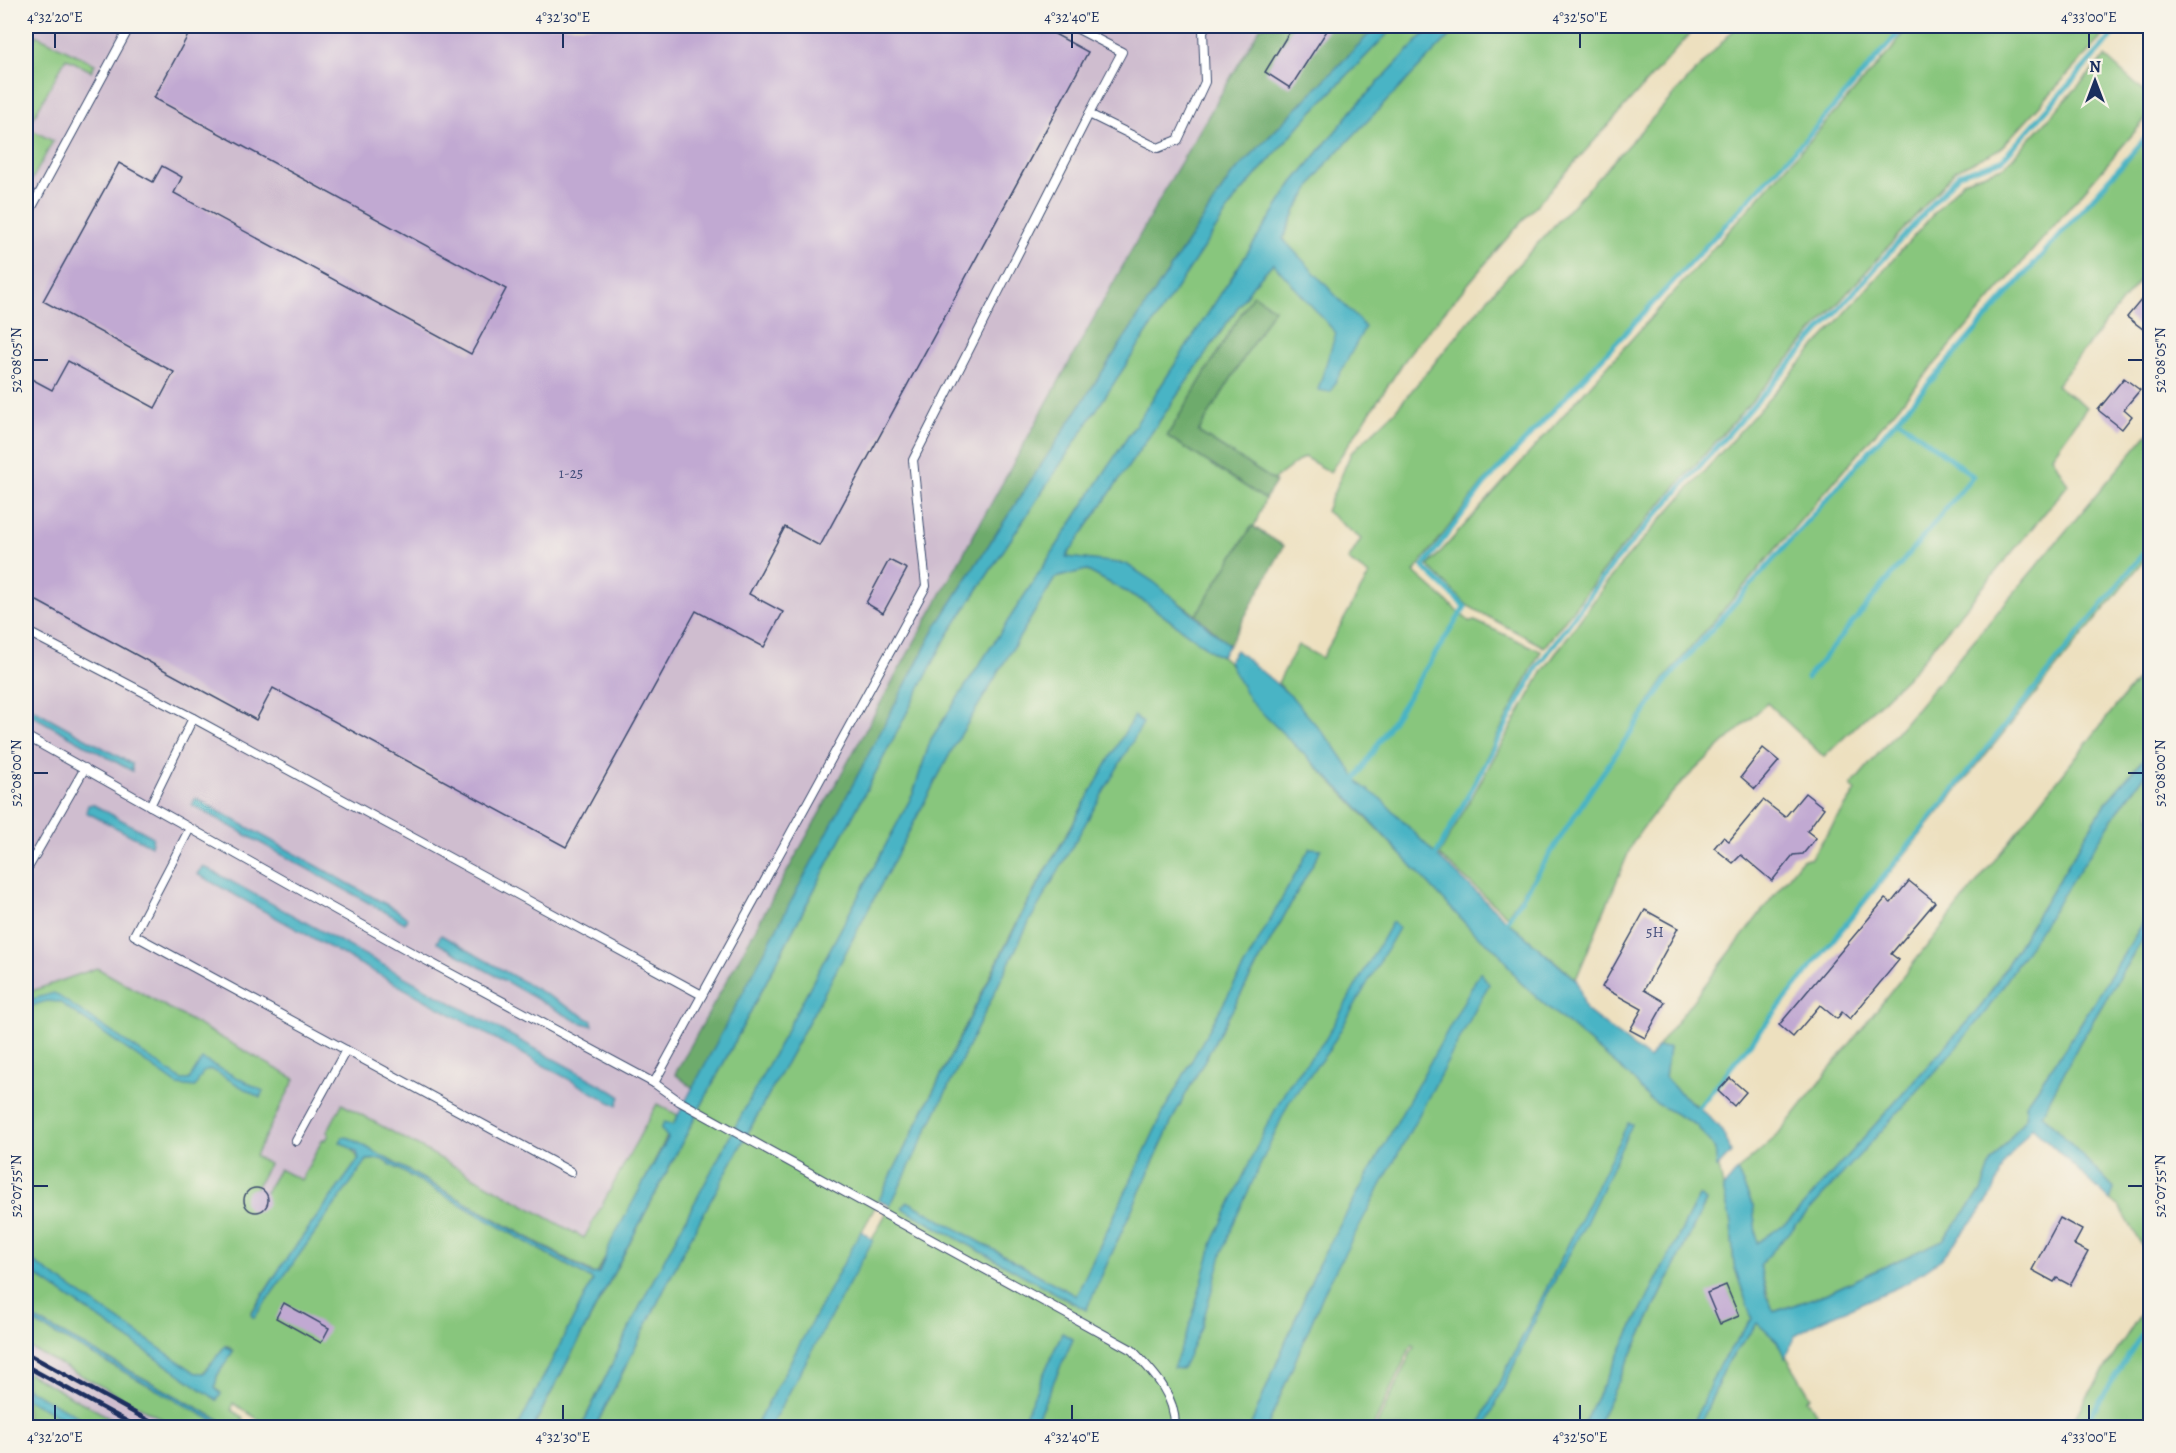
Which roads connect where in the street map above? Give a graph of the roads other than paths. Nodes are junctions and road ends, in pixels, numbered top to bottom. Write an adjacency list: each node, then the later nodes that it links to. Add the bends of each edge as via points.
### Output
1 (130, 26): 5 (lane)
2 (1072, 26): 4 (lane, via 1122,52)
3 (1206, 26): 4 (lane, via 1206,82 1178,140 1158,148)
4 (1089, 114): 13 (lane, via 914,460 926,586)
5 (26, 218)
6 (26, 631): 7 (lane)
7 (194, 718): 10 (lane); 13 (lane)
8 (26, 736): 9 (lane)
9 (85, 768): 10 (lane); 12 (lane, via 29,866)
10 (150, 806): 11 (lane)
11 (189, 830): 14 (lane, via 134,935); 15 (lane)
12 (26, 864)
13 (702, 995): 15 (lane)
14 (346, 1050): 16 (lane); 17 (lane)
15 (654, 1083): 18 (lane, via 679,1101 1132,1350 1158,1376 1176,1414)
16 (296, 1141)
17 (571, 1172)
18 (1175, 1428)

